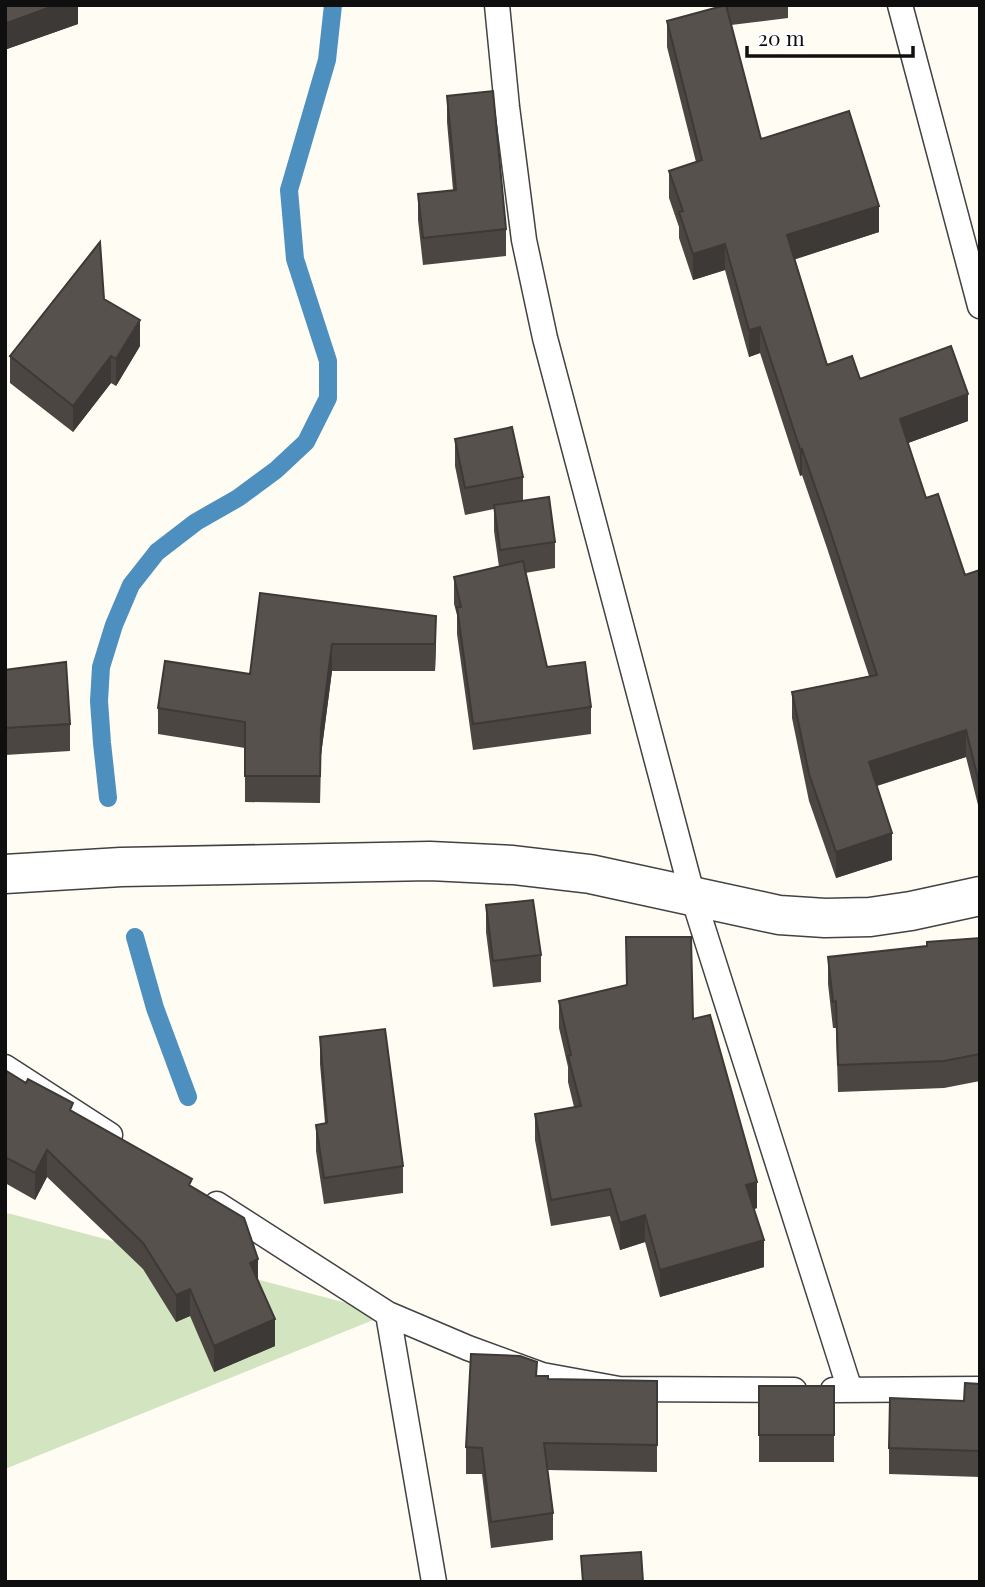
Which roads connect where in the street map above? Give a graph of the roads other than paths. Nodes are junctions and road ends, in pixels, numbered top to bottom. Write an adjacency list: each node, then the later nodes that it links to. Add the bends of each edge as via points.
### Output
1 (497, 5): 6 (lane, via 524,240 545,338)
2 (900, 5): 3 (lane)
3 (980, 306)
4 (5, 874): 6 (street, via 430,861 590,874)
5 (980, 896): 6 (street, via 870,917 825,918 779,915)
6 (694, 897): 12 (lane)
7 (5, 1067): 8 (lane)
8 (133, 1149)
9 (202, 1194): 10 (lane)
10 (388, 1314): 12 (lane, via 542,1375 619,1389); 13 (lane)
11 (980, 1389): 12 (lane)
12 (850, 1390)
13 (434, 1582)

